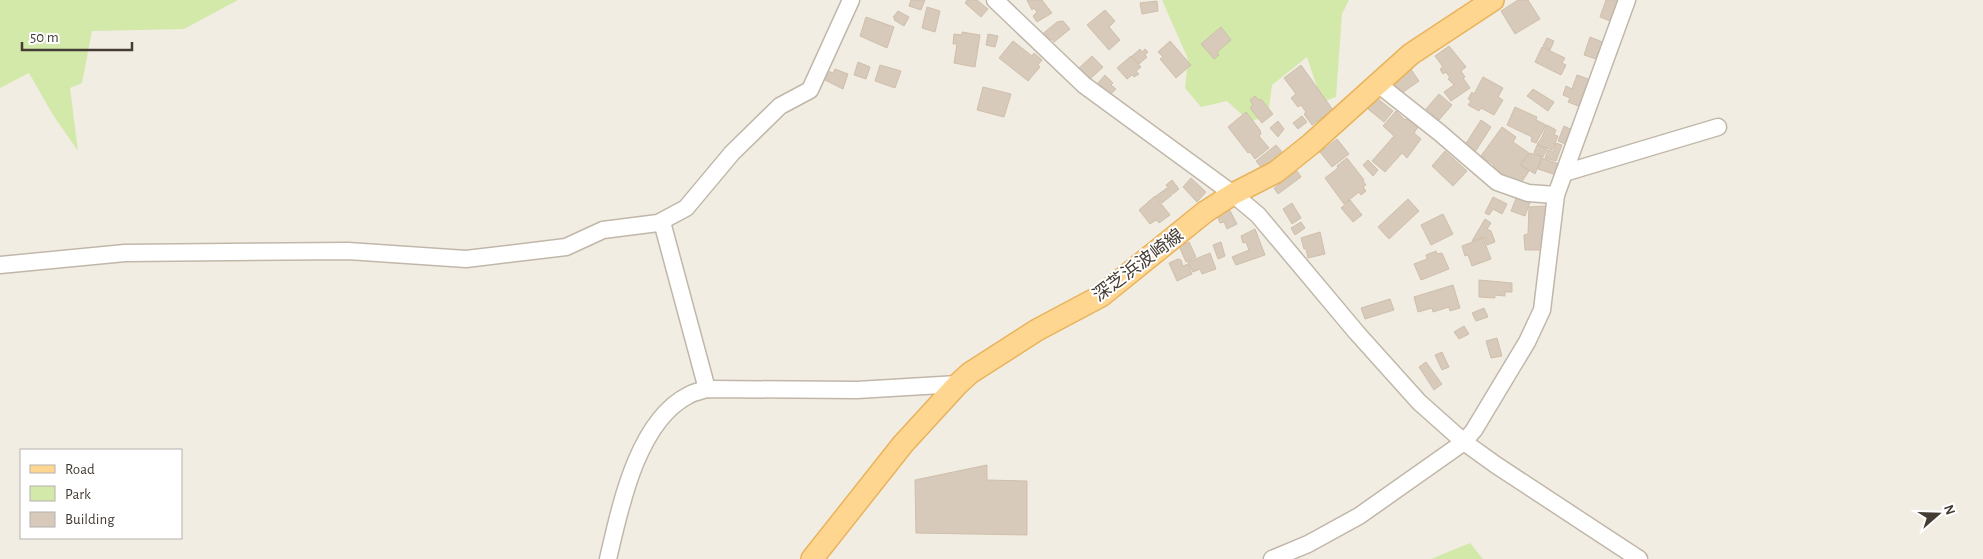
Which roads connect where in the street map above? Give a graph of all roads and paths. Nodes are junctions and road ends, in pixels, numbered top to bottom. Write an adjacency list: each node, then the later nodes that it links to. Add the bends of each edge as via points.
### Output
1 (851, 0): 10 (street, via 810,90 780,106 732,153 686,208)
2 (995, 0): 8 (street, via 1084,85)
3 (1493, 0): 5 (main road, 深芝浜波崎線, via 1411,54)
4 (1627, 0): 7 (street)
5 (1378, 84): 8 (main road, 深芝浜波崎線, via 1276,172); 9 (street, via 1447,138 1496,182 1528,193)
6 (1718, 127): 7 (street)
7 (1564, 173): 9 (street)
8 (1233, 194): 12 (main road, 深芝浜波崎線, via 1101,296 1037,330); 14 (street, via 1258,215 1419,402)
9 (1556, 195): 14 (street, via 1542,310 1507,376)
10 (662, 222): 11 (street, via 603,230 566,247 466,259 348,251 125,253); 13 (street)
11 (0, 265)
12 (958, 384): 13 (street, via 857,390); 16 (main road, 深芝浜波崎線, via 903,444)
13 (707, 389): 15 (street, via 688,395 672,407 643,445 630,478)
14 (1464, 442): 17 (street, via 1360,516); 18 (street)
15 (608, 559)
16 (812, 559)
17 (1272, 559)
18 (1639, 559)

